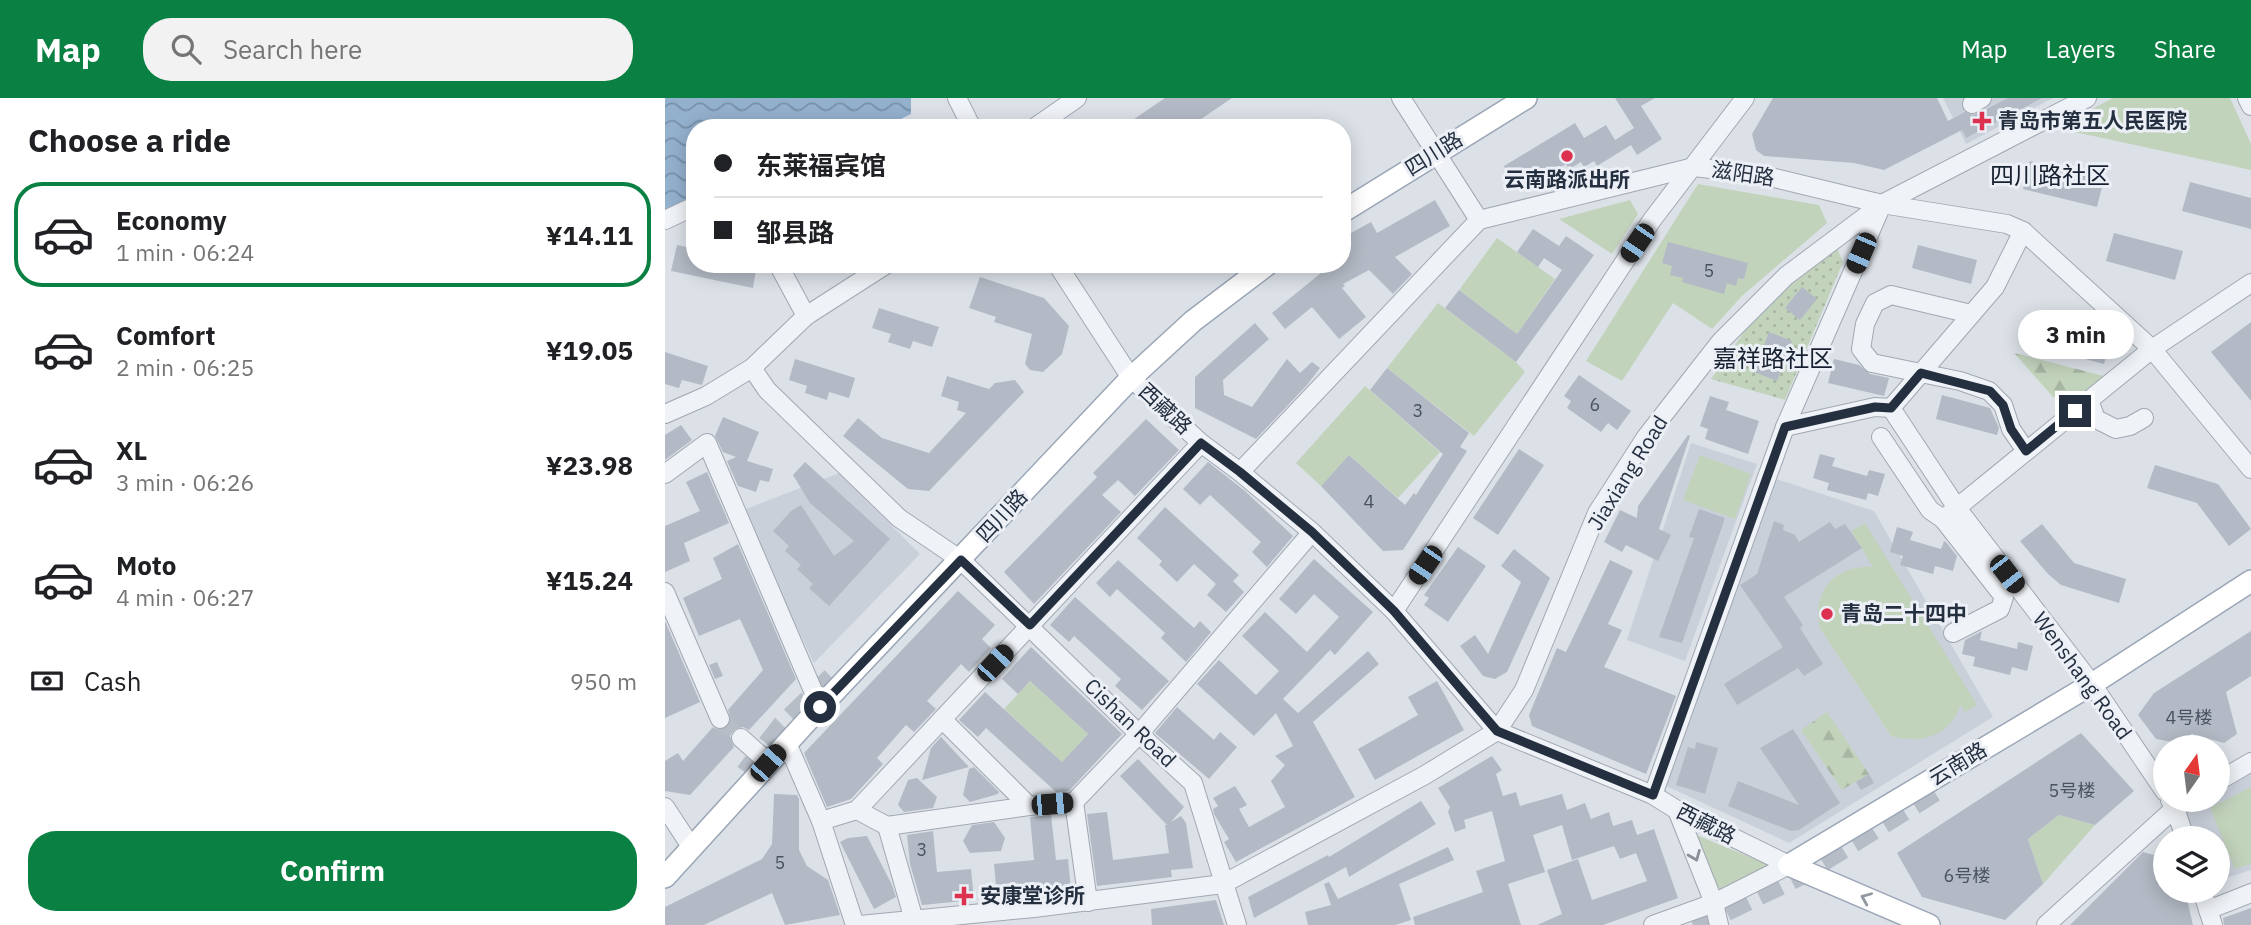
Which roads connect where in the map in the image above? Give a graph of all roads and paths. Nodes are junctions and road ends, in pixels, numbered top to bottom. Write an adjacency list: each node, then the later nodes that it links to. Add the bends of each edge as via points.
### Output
1 (957, 98): 9 (street)
2 (1077, 98): 10 (street)
3 (1401, 98): 11 (street)
4 (1526, 98): 11 (main road, 四川路)
5 (1745, 98): 12 (street)
6 (2087, 98): 13 (street, Jiaxiang Road)
7 (2247, 98): 8 (street)
8 (2251, 106)
9 (968, 119)
10 (1047, 119)
11 (1437, 152): 14 (main road, 四川路); 17 (street)
12 (1694, 167): 13 (street, 滋阳路, via 1762,175); 17 (street, 滋阳路); 46 (street, via 1652,220)
13 (1882, 204): 18 (street, 滋阳路, via 2007,224); 34 (street); 53 (street, Jiaxiang Road, via 1786,276 1721,341 1596,499 1524,690)
14 (1351, 206)
15 (686, 210): 16 (street)
16 (665, 220)
17 (1479, 220): 39 (street)
18 (2024, 232): 24 (street, via 1995,286); 26 (street, 滋阳路)
19 (783, 273): 25 (street)
20 (873, 273): 25 (street)
21 (1063, 273): 29 (street, 西藏路)
22 (1256, 273): 29 (main road, 四川路, via 1193,321)
23 (2251, 283): 26 (street)
24 (1971, 314): 28 (street); 28 (street, via 1891,295 1875,303 1861,349 1872,363)
25 (806, 316): 27 (street)
26 (2152, 349): 30 (street); 38 (street, 滋阳路)
27 (752, 368): 32 (street); 43 (street, Cishan Road, via 767,390 899,518)
28 (1921, 373): 31 (street); 37 (street, via 1990,391 2003,405 2011,429)
29 (1131, 378): 36 (street, 西藏路); 43 (main road, 四川路)
30 (2089, 400): 33 (street, via 2096,419 2116,429); 37 (street)
31 (1891, 408): 34 (street, via 1875,407); 41 (street, Wenshang Road)
32 (665, 414)
33 (2144, 418)
34 (1785, 427): 61 (street)
35 (1881, 437): 41 (street, via 1930,510)
36 (1201, 443): 39 (street, 西藏路); 47 (street)
37 (2026, 451): 41 (street)
38 (2251, 469)
39 (1240, 472): 42 (street, 西藏路)
40 (665, 474): 50 (street, via 707,443)
41 (1950, 513): 48 (street, via 2004,597 2000,609); 49 (street, Wenshang Road)
42 (1312, 532): 46 (street, 西藏路); 54 (street)
43 (961, 560): 47 (street, Cishan Road); 50 (main road, 四川路)
44 (2251, 581): 49 (main road, 云南路)
45 (665, 592): 51 (street)
46 (1394, 611): 53 (street, 西藏路)
47 (1030, 625): 52 (street); 54 (street, Cishan Road)
48 (1953, 633)
49 (2092, 684): 59 (street, Wenshang Road); 71 (main road, 云南路)
50 (820, 707): 56 (main road, 四川路)
51 (720, 719)
52 (942, 719): 63 (street); 65 (street)
53 (1497, 731): 61 (street, 西藏路); 73 (street, Jiaxiang Road)
54 (1139, 734): 62 (street); 73 (street, Cishan Road, via 1193,783)
55 (741, 738): 58 (street)
56 (787, 743): 58 (main road, 四川路); 68 (street)
57 (2251, 762): 60 (street)
58 (768, 763): 70 (main road, 四川路)
59 (2153, 774)
60 (2230, 774)
61 (1653, 795): 66 (street, 西藏路)
62 (1074, 802): 63 (street); 75 (street)
63 (1029, 806): 69 (street)
64 (665, 807): 70 (street)
65 (857, 810): 68 (street); 69 (street)
66 (1677, 810): 71 (street, 西藏路); 76 (street, one-way to 76)
67 (2167, 812): 87 (street)
68 (821, 821): 81 (street)
69 (887, 826): 80 (street)
70 (692, 848): 72 (main road, 四川路)
71 (1789, 865): 76 (street, 云南路); 86 (main road, 西藏路, one-way to 71)
72 (665, 877)
73 (1223, 884): 75 (street); 83 (street, Cishan Road)
74 (2251, 893): 78 (street)
75 (1088, 902): 77 (street)
76 (1714, 904): 84 (street, 云南路); 85 (street)
77 (1035, 917): 79 (street)
78 (2210, 917)
79 (977, 919): 80 (street)
80 (914, 920): 82 (street)
81 (855, 925)
82 (860, 925)
83 (1237, 925)
84 (1653, 925)
85 (1719, 925)
86 (1929, 925)
87 (2046, 925)

